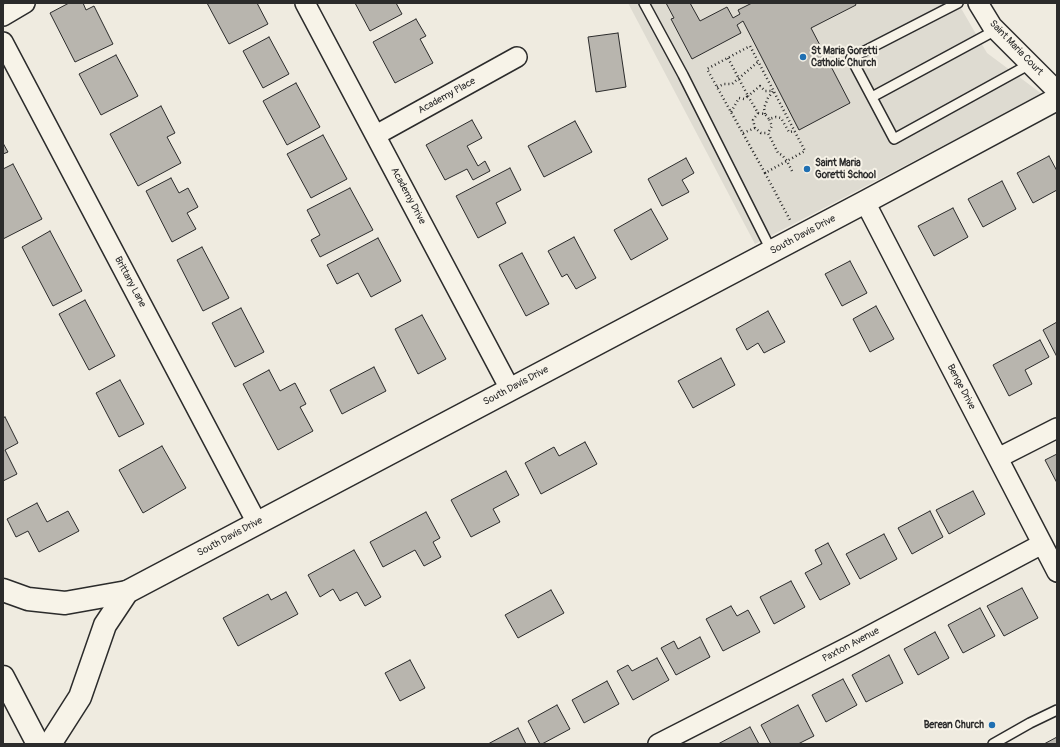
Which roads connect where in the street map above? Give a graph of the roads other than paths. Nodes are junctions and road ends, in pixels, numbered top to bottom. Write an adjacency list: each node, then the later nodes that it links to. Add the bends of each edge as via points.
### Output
1 (25, 3): 6 (street)
2 (306, 3): 14 (street, Academy Drive)
3 (644, 3): 16 (lane)
4 (958, 3): 12 (lane, via 851,58)
5 (978, 3): 7 (street, Saint Maria Court)
6 (3, 16)
7 (996, 30): 10 (street, Saint Maria Court); 12 (lane)
8 (3, 42): 20 (street, Brittany Lane)
9 (517, 57): 14 (street, Academy Place)
10 (1030, 64): 11 (street, Saint Maria Court); 12 (lane, via 894,139)
11 (1057, 91)
12 (872, 97)
13 (1057, 99): 15 (street, South Davis Drive)
14 (376, 135): 17 (street, Academy Drive)
15 (865, 202): 16 (street, South Davis Drive); 19 (street, Benge Drive)
16 (772, 252): 17 (street, South Davis Drive)
17 (510, 389): 20 (street, South Davis Drive)
18 (1057, 428): 19 (street)
19 (998, 458): 21 (street, Benge Drive)
20 (257, 523): 24 (street, South Davis Drive)
21 (1042, 544): 22 (street, Benge Drive); 29 (street, Paxton Avenue)
22 (1057, 572)
23 (3, 590): 24 (street, via 28,599 65,603)
24 (127, 592): 28 (street, South Davis Drive, via 105,625 80,697)
25 (3, 677): 27 (street)
26 (1057, 710): 30 (lane)
27 (38, 744)
28 (50, 744)
29 (658, 744)
30 (993, 744)

